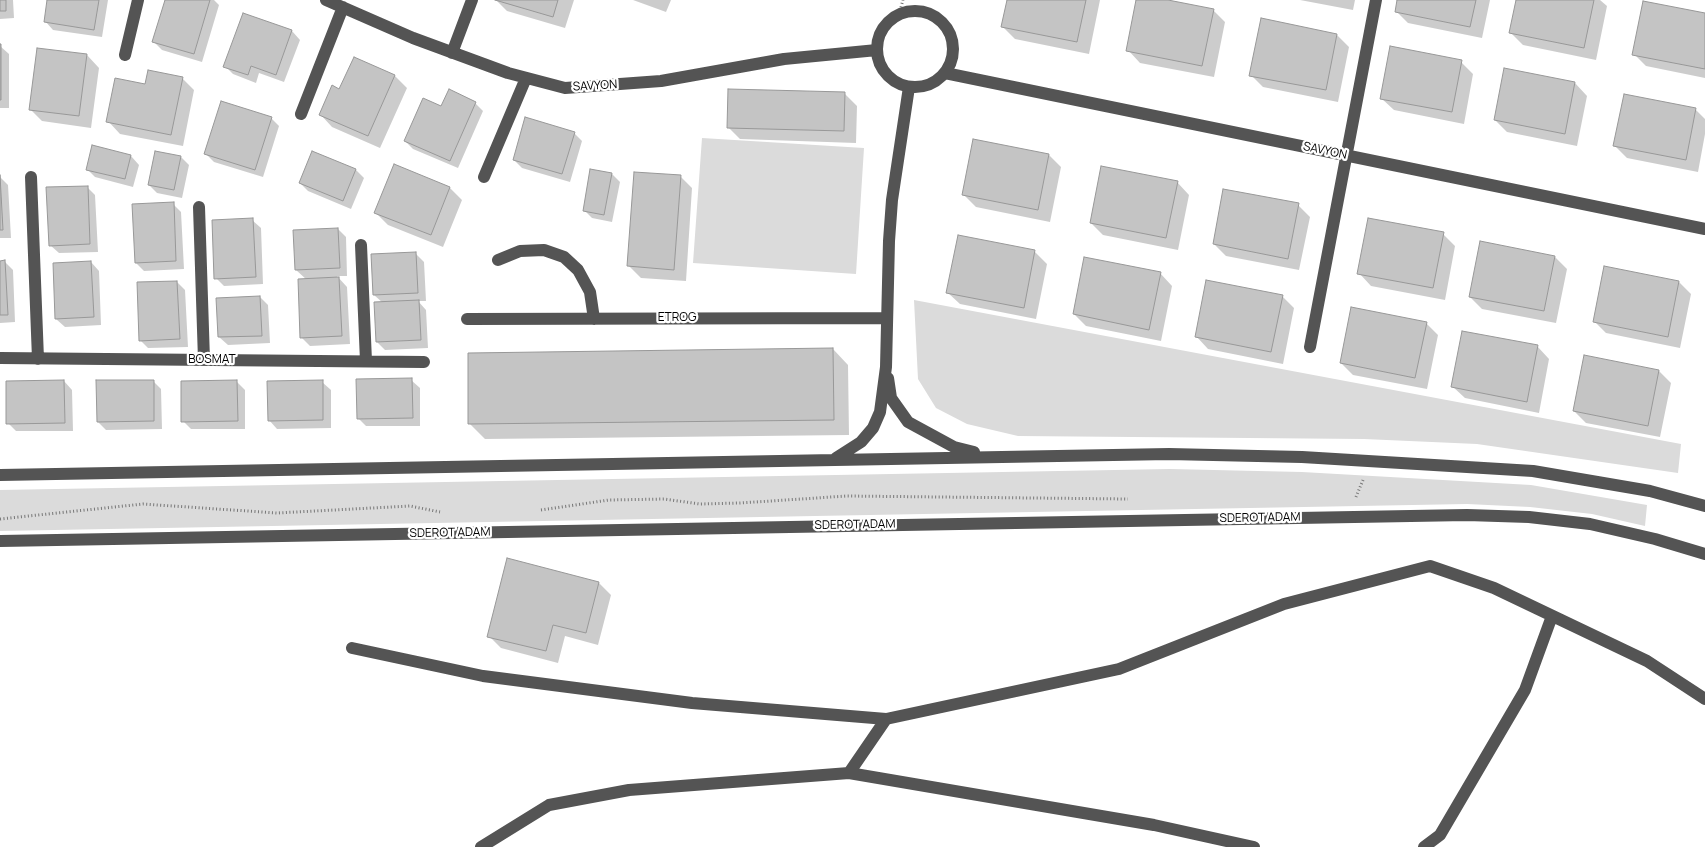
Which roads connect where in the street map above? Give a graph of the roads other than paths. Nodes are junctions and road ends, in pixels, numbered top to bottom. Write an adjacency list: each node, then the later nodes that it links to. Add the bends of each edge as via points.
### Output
1 (138, 0): 8 (street)
2 (326, 0): 5 (street, SAVYON)
3 (472, 0): 7 (street)
4 (1376, 0): 13 (street)
5 (343, 8): 7 (street, SAVYON); 12 (street)
6 (877, 50): 9 (street, via 879,36 888,22 899,14 926,12 945,24 952,36 952,62); 10 (street, SAVYON, via 784,59 661,81 565,88); 11 (street, via 879,63 886,74 897,83)
7 (452, 53): 10 (street, SAVYON)
8 (125, 54)
9 (946, 73): 11 (street, via 936,82); 13 (street, SAVYON)
10 (526, 78): 15 (street)
11 (910, 87): 20 (street, via 892,200)
12 (301, 114)
13 (1347, 155): 17 (street, SAVYON); 23 (street)
14 (31, 177): 25 (street)
15 (484, 177)
16 (199, 207): 26 (street)
17 (1705, 229)
18 (361, 245): 27 (street)
19 (498, 260): 22 (street, via 520,251 544,250 564,257 578,270 590,292)
20 (887, 318): 22 (street, ETROG); 29 (street)
21 (467, 319): 22 (street, ETROG)
22 (594, 319)
23 (1310, 347)
24 (0, 358): 25 (street, BOSMAT)
25 (38, 359): 26 (street, BOSMAT)
26 (204, 360): 27 (street, BOSMAT)
27 (366, 361): 28 (street, BOSMAT)
28 (424, 362)
29 (886, 367): 30 (street, via 891,398 908,422 954,447); 31 (street, via 880,412 873,428 861,442)
30 (988, 456): 31 (street); 33 (street, via 1170,454 1372,460 1533,471 1650,491)
31 (834, 459): 32 (street)
32 (0, 475)
33 (1705, 506)
34 (0, 541): 35 (street, SDEROT ADAM, via 1467,515 1529,517 1590,524 1655,538)
35 (1705, 554)
36 (1552, 616): 38 (street, via 1647,661); 39 (street, via 1494,588 1430,566 1284,604 1119,670); 43 (street, via 1525,690 1440,835)
37 (352, 648): 39 (street, via 483,676 692,703)
38 (1705, 699)
39 (886, 719): 40 (street)
40 (849, 773): 41 (street, via 629,790 549,805); 42 (street, via 1154,825)
41 (481, 847)
42 (1254, 847)
43 (1424, 847)

